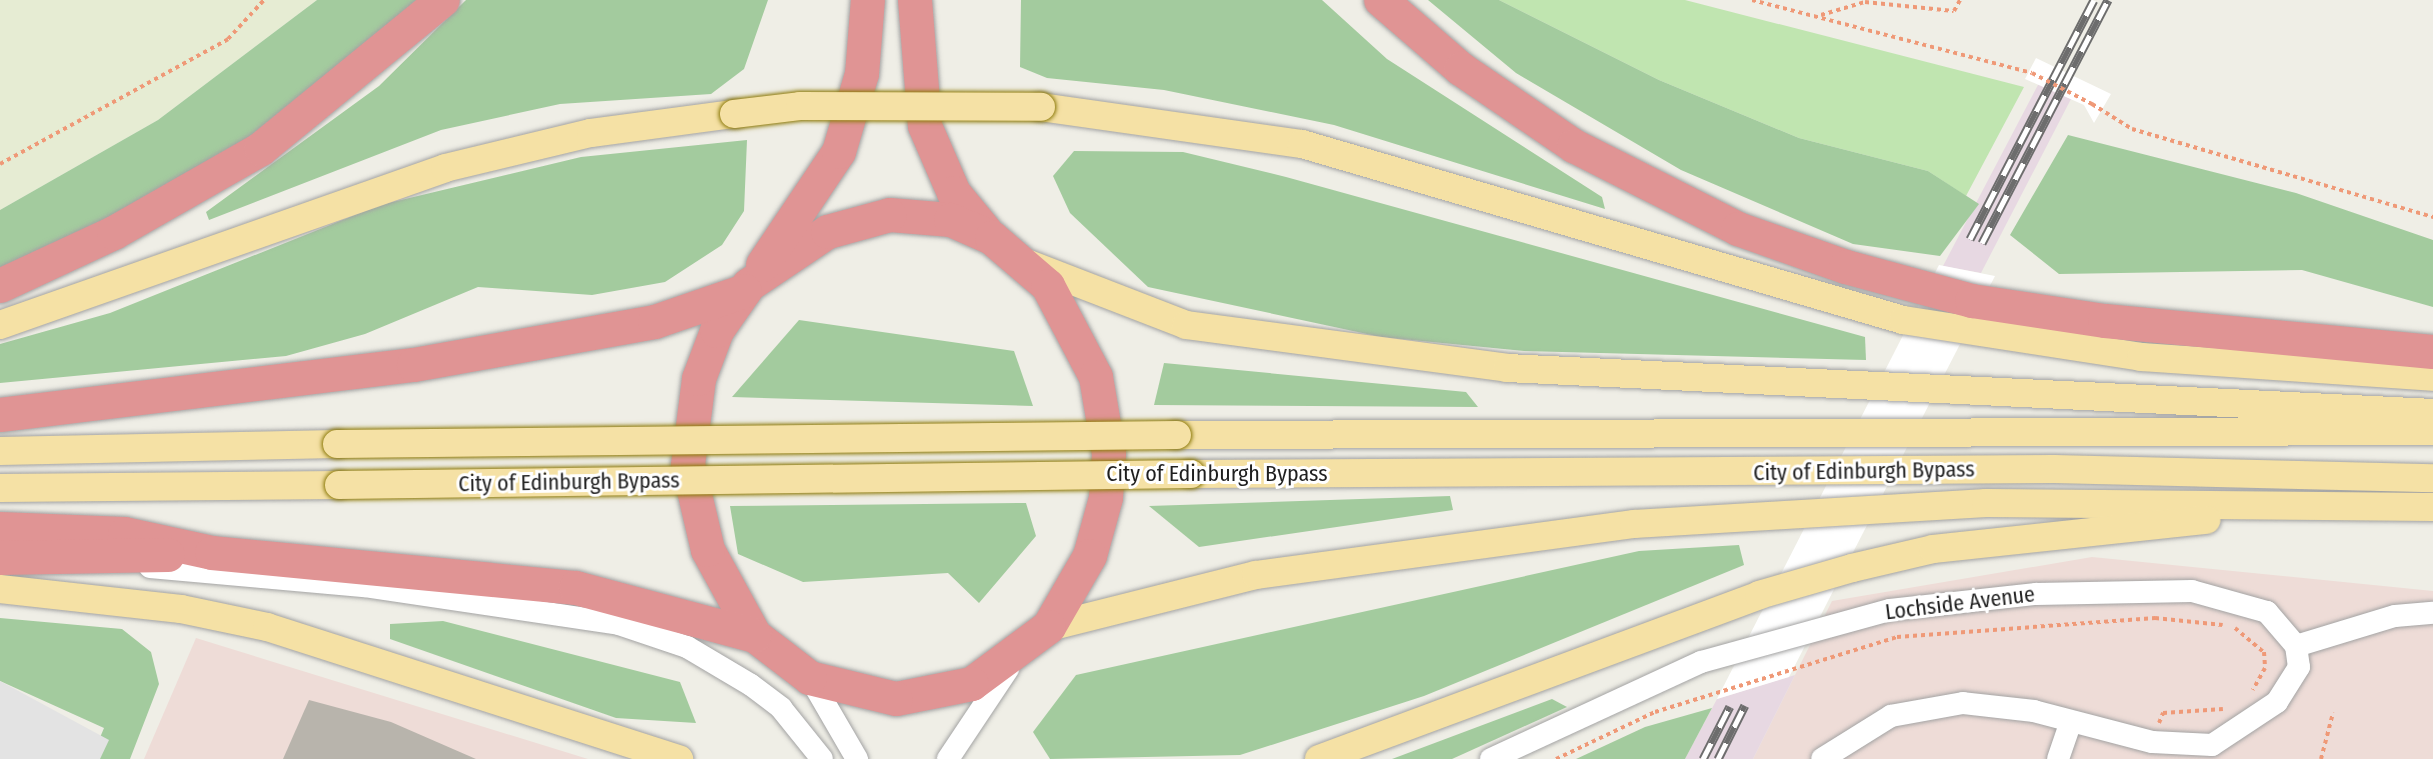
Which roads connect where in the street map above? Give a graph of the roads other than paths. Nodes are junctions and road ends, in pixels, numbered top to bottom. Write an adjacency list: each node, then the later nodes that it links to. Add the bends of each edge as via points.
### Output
1 (443, 0): 7 (highway, via 261,149)
2 (868, 0): 8 (highway, via 862,74 839,152)
3 (915, 0): 5 (highway, via 925,126 954,193)
4 (1381, 0): 10 (highway, via 1461,69 1574,146 1738,229 1846,267 1972,301 2105,321)
5 (992, 238): 6 (highway); 8 (highway, via 927,215 861,219 828,232)
6 (1021, 261): 12 (main road, via 1186,325 1507,368); 26 (highway, via 1048,286 1077,332 1096,377 1109,454 1106,498 1090,556)
7 (14, 280)
8 (747, 288): 13 (highway, via 655,322 414,365); 27 (highway, via 717,331 699,379 688,465 708,550)
9 (0, 325): 11 (main road, bridge, via 445,168 591,133 847,105 1041,107 1302,144 1903,320 2141,357)
10 (2433, 352)
11 (2433, 377)
12 (2433, 413)
13 (0, 415)
14 (2433, 431): 15 (main road, City of Edinburgh Bypass, bridge, via 1177,435)
15 (0, 451)
16 (2433, 478): 17 (main road, City of Edinburgh Bypass, bridge, via 2054,469)
17 (0, 488)
18 (2433, 507): 19 (main road)
19 (2334, 509): 26 (main road, via 1986,503 1634,524 1256,575); 36 (main road, via 2028,536 1852,568 1759,595)
20 (0, 529): 21 (highway, via 125,534)
21 (212, 553): 23 (highway); 27 (highway, via 576,588)
22 (0, 558): 23 (highway)
23 (55, 558): 33 (street, via 365,586 619,624 687,647 741,678 781,708)
24 (0, 589): 32 (main road, via 181,609 267,627)
25 (2433, 613): 28 (street, via 2395,616)
26 (1049, 627): 29 (highway)
27 (755, 636): 30 (highway)
28 (2296, 646): 31 (street, via 2291,684 2238,734 2188,748); 37 (street, Lochside Avenue, via 2267,612 2192,591 2036,594 1890,610 1701,662)
29 (1022, 653): 30 (highway, via 972,684 928,696 861,696); 35 (street)
30 (810, 678): 34 (street)
31 (2071, 722): 38 (street, via 1998,704 1927,706 1857,732); 39 (street)
32 (679, 759)
33 (822, 759)
34 (857, 759)
35 (948, 759)
36 (1319, 759)
37 (1491, 759)
38 (1822, 759)
39 (2058, 759)

